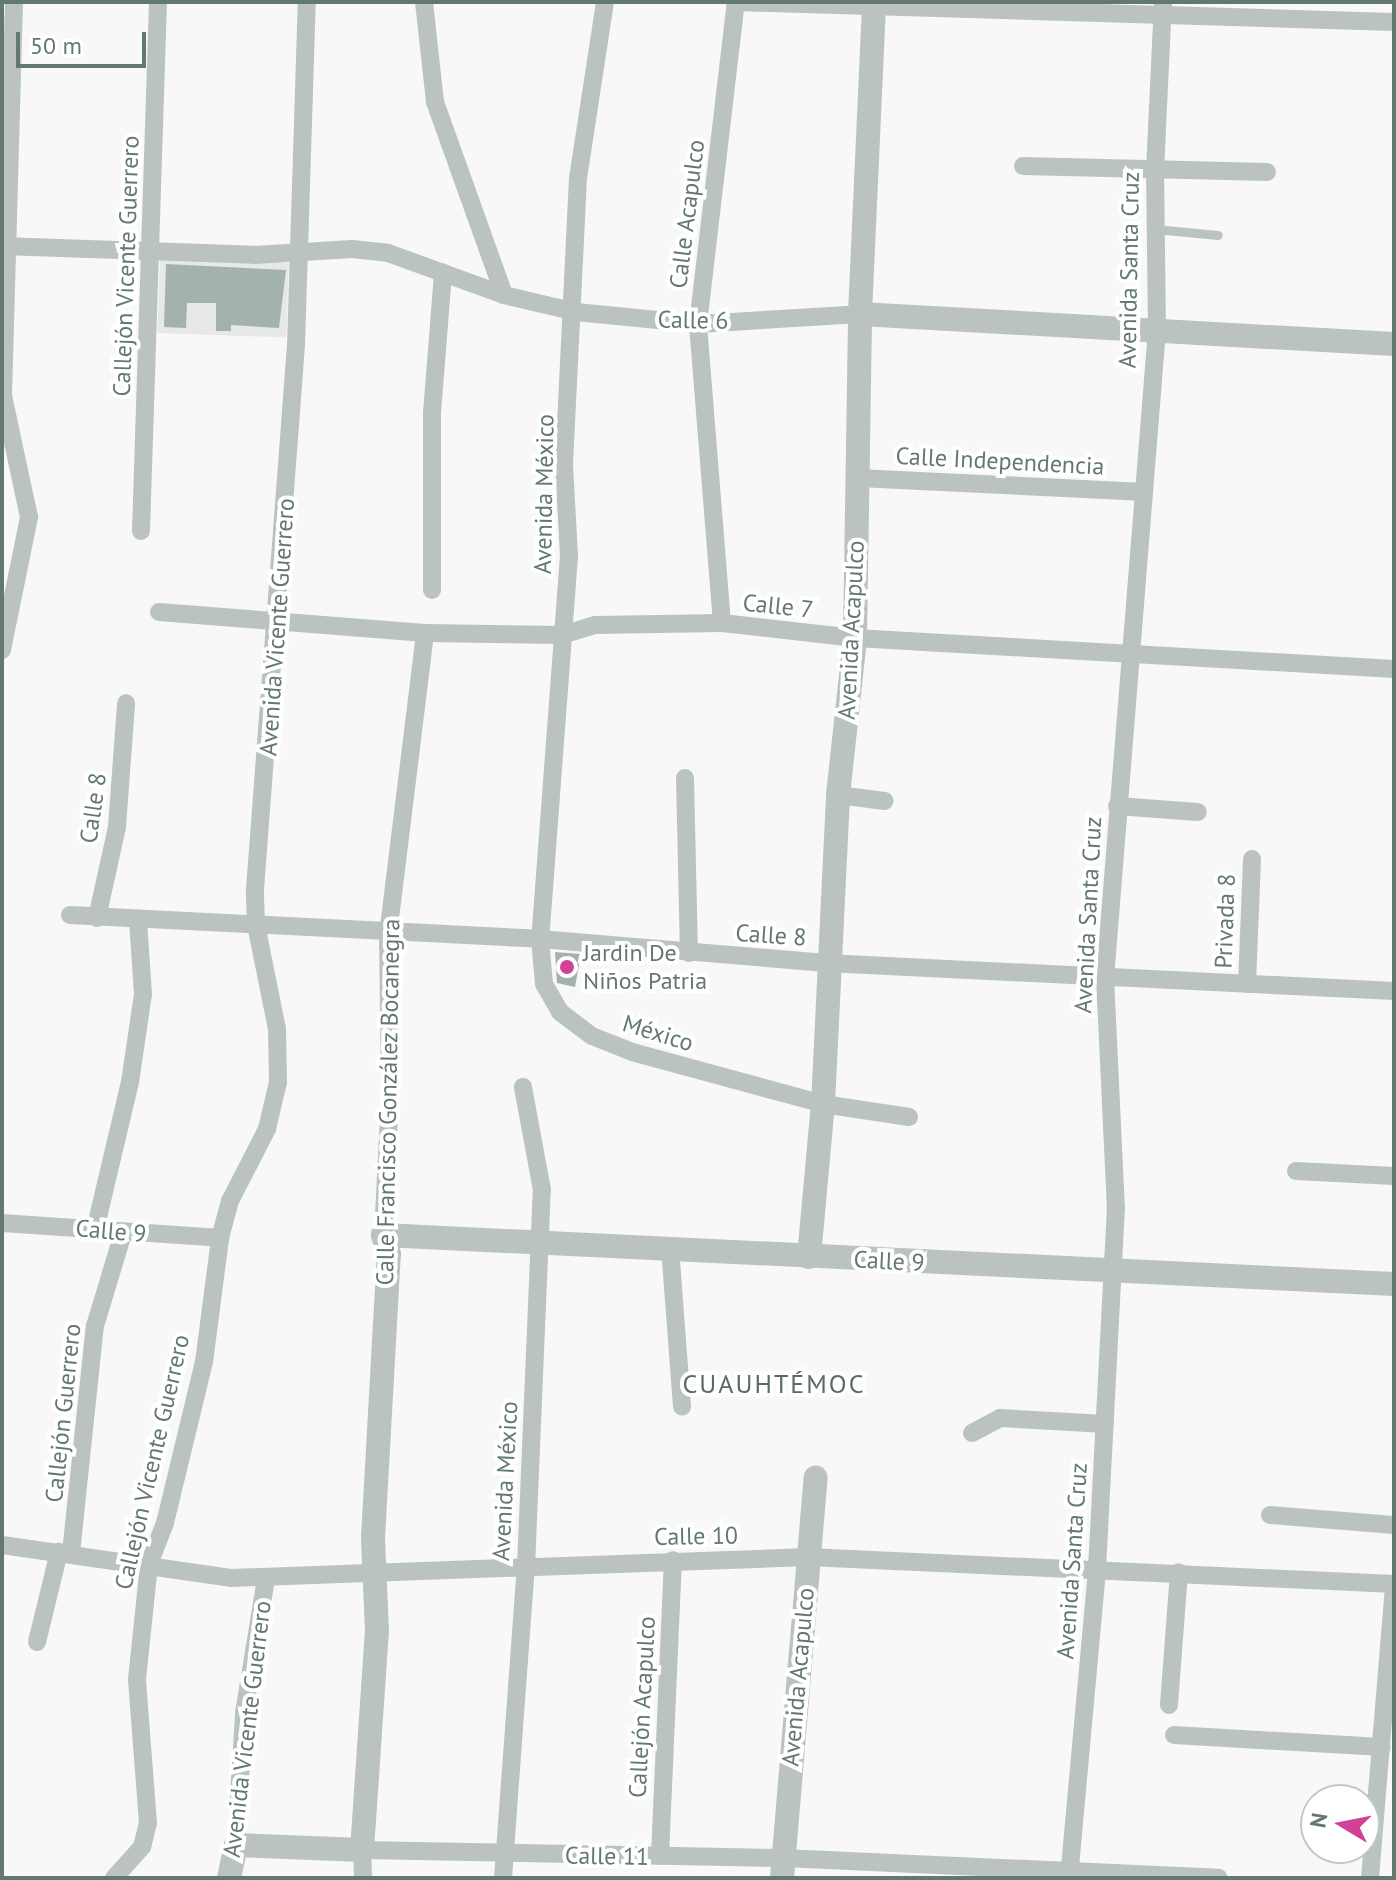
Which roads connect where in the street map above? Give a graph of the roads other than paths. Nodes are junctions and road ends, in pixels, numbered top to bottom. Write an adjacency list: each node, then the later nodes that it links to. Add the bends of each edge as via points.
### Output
1 (14, 2): 15 (street)
2 (158, 2): 16 (street, Callejón Vicente Guerrero)
3 (307, 2): 17 (street, Avenida Vicente Guerrero)
4 (424, 2): 19 (street, via 435,102)
5 (605, 2): 20 (street, Avenida México, via 582,136)
6 (736, 2): 7 (street); 22 (street, Calle Acapulco)
7 (874, 5): 8 (street); 21 (street, Avenida Acapulco)
8 (1162, 8): 9 (street); 11 (street, Avenida Santa Cruz)
9 (1394, 22)
10 (1023, 166): 11 (street)
11 (1155, 171): 12 (street); 13 (street, Avenida Santa Cruz)
12 (1267, 172)
13 (1155, 229): 14 (lane); 23 (street, Avenida Santa Cruz)
14 (1218, 235)
15 (4, 246): 16 (street, Calle 6); 35 (street, via 3,396 29,517)
16 (150, 252): 17 (street, Calle 6); 27 (street, Callejón Vicente Guerrero)
17 (301, 254): 18 (street, Calle 6, via 352,249 388,253); 30 (street, Avenida Vicente Guerrero)
18 (443, 272): 19 (street, Calle 6); 28 (street, via 432,413)
19 (504, 295): 20 (street, Calle 6)
20 (576, 312): 22 (street, Calle 6); 33 (street, Avenida México, via 564,464 569,556)
21 (860, 314): 22 (street, Calle 6); 23 (street, Calle 6); 25 (street, Avenida Acapulco)
22 (698, 324): 31 (street, Calle Acapulco)
23 (1157, 330): 24 (street, Calle 6); 26 (street, Avenida Santa Cruz)
24 (1394, 344)
25 (858, 478): 26 (street, Calle Independencia); 34 (street, Avenida Acapulco)
26 (1140, 492): 36 (street, Avenida Santa Cruz)
27 (141, 531)
28 (432, 590)
29 (159, 612): 30 (street, Calle 7)
30 (279, 620): 32 (street, Calle 7); 48 (street, Avenida Vicente Guerrero)
31 (722, 623): 33 (street, Calle 7, via 595,625); 34 (street, Calle 7)
32 (425, 633): 33 (street, Calle 7); 49 (street, Calle Francisco González Bocanegra)
33 (562, 635): 50 (street, Avenida México)
34 (855, 638): 36 (street, Calle 7); 40 (street, Avenida Acapulco)
35 (2, 650)
36 (1129, 655): 37 (street, Calle 7); 42 (street, Avenida Santa Cruz)
37 (1394, 669)
38 (126, 703): 46 (street, Calle 8, via 117,827)
39 (685, 778): 51 (street)
40 (838, 795): 41 (street); 52 (street, Avenida Acapulco)
41 (885, 801)
42 (1117, 806): 43 (street); 53 (street, Avenida Santa Cruz)
43 (1198, 812)
44 (1252, 859): 54 (street, Privada 8)
45 (70, 915): 46 (street, Calle 8)
46 (97, 918): 47 (street, Calle 8)
47 (138, 921): 48 (street, Calle 8); 62 (street, via 143,994 130,1082)
48 (256, 925): 49 (street, Calle 8); 65 (street, Avenida Vicente Guerrero, via 277,1029 278,1082 267,1129 230,1201)
49 (388, 935): 50 (street, Calle 8); 64 (street, Calle Francisco González Bocanegra, via 390,1097)
50 (540, 939): 51 (street, Calle 8); 57 (street, México, via 544,984 560,1012 592,1036 632,1052)
51 (689, 953): 52 (street, Calle 8)
52 (826, 963): 53 (street, Calle 8); 57 (street, Avenida Acapulco)
53 (1105, 978): 54 (street, Calle 8); 69 (street, Avenida Santa Cruz, via 1116,1210)
54 (1247, 984): 55 (street, Calle 8)
55 (1394, 991)
56 (523, 1087): 66 (street, Avenida México, via 538,1152)
57 (823, 1104): 58 (street, México); 68 (street, Avenida Acapulco)
58 (909, 1117)
59 (1296, 1171): 60 (street)
60 (1394, 1176)
61 (2, 1223): 62 (street, Calle 9)
62 (95, 1230): 63 (street, Calle 9)
63 (123, 1233): 65 (street, Calle 9); 78 (street, Callejón Guerrero, via 95,1326)
64 (383, 1235): 66 (street, Calle 9); 84 (street, Calle Francisco González Bocanegra, via 389,1254 378,1391)
65 (220, 1238): 81 (street, Callejón Vicente Guerrero, via 204,1362 165,1523)
66 (539, 1242): 67 (street, Calle 9); 82 (street, Avenida México)
67 (670, 1247): 68 (street, Calle 9); 71 (street)
68 (809, 1257): 69 (street, Calle 9)
69 (1113, 1271): 70 (street, Calle 9); 72 (street, Avenida Santa Cruz)
70 (1394, 1284)
71 (682, 1407)
72 (1105, 1424): 73 (street, via 1000,1418); 83 (street, Avenida Santa Cruz)
73 (972, 1433)
74 (816, 1477): 79 (street, Avenida Acapulco)
75 (1270, 1515): 76 (street)
76 (1394, 1525)
77 (2, 1545): 78 (street, Calle 10)
78 (65, 1553): 81 (street, Calle 10); 88 (street, Callejón Guerrero)
79 (808, 1557): 80 (street, Calle 10); 83 (street, Calle 10); 97 (street, Avenida Acapulco)
80 (673, 1560): 82 (street, Calle 10); 95 (street, Callejón Acapulco)
81 (149, 1564): 86 (street, Calle 10); 99 (street, Callejón Vicente Guerrero, via 137,1679 148,1823 142,1847)
82 (526, 1567): 84 (street, Calle 10); 94 (street, Avenida México)
83 (1097, 1569): 85 (street, Calle 10); 98 (street, Avenida Santa Cruz)
84 (377, 1572): 86 (street, Calle 10); 93 (street, Calle Francisco González Bocanegra)
85 (1179, 1572): 87 (street, Calle 10); 89 (street)
86 (266, 1579): 92 (street, Avenida Vicente Guerrero, via 244,1713)
87 (1394, 1586): 91 (street)
88 (37, 1642)
89 (1169, 1705)
90 (1174, 1735): 91 (street)
91 (1382, 1747): 105 (street)
92 (236, 1845): 93 (street, Calle 11); 100 (street, Avenida Vicente Guerrero)
93 (362, 1850): 94 (street, Calle 11); 101 (street)
94 (504, 1855): 95 (street, Calle 11); 102 (street, Avenida México)
95 (660, 1856): 96 (street, Calle 11)
96 (684, 1858): 97 (street, Calle 11); 103 (street)
97 (782, 1868): 98 (street, Calle 11)
98 (1069, 1876): 104 (street, Calle 11)
99 (114, 1878)
100 (229, 1878)
101 (363, 1878)
102 (503, 1878)
103 (681, 1878)
104 (1219, 1878)
105 (1370, 1878)

